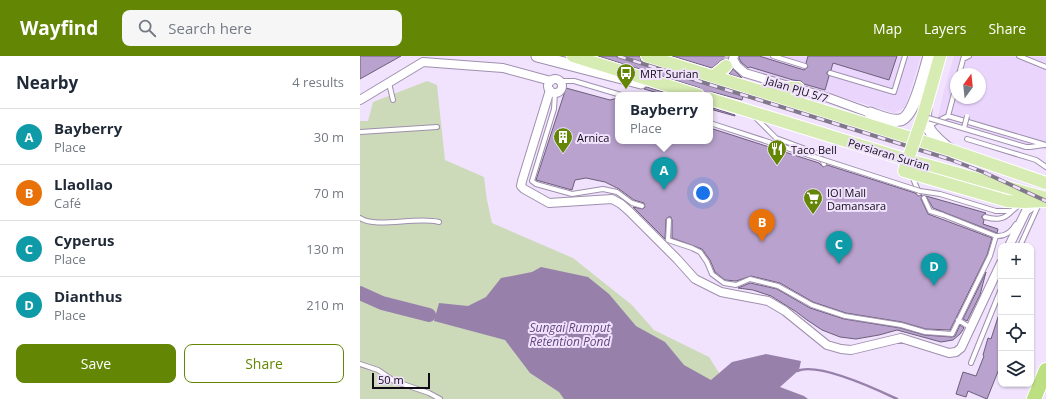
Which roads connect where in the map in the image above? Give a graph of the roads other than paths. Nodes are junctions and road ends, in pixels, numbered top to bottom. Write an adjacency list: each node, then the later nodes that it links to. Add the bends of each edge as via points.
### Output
1 (538, 56): 21 (street)
2 (572, 56): 23 (main road)
3 (647, 56): 17 (main road)
4 (669, 56): 17 (street)
5 (773, 56): 14 (lane)
6 (905, 56): 18 (lane, via 894,92)
7 (929, 56): 33 (street)
8 (942, 56): 38 (main road)
9 (969, 56): 11 (lane)
10 (1019, 56): 15 (lane)
11 (964, 58): 16 (lane)
12 (423, 59): 20 (street); 22 (street, via 503,68)
13 (729, 61): 19 (main road); 24 (street, Jalan PJU 5/7, via 733,59 745,73)
14 (805, 66)
15 (1046, 67)
16 (961, 68)
17 (695, 71): 19 (main road)
18 (830, 73)
19 (714, 76): 25 (main road)
20 (388, 82): 29 (street); 30 (lane)
21 (641, 83): 23 (main road)
22 (554, 86): 28 (lane, via 574,81); 53 (lane, via 554,109 532,181 572,194 603,190 617,192 632,203); 67 (street, via 521,186 545,202 612,199 629,211 695,279 721,292 768,301 785,311 827,345 841,350 851,350 897,338 949,353 956,352 961,348)
23 (673, 87): 27 (main road)
24 (798, 88): 25 (main road); 35 (street, Jalan PJU 5/7)
25 (755, 89): 26 (lane); 45 (main road)
26 (778, 91)
27 (689, 92)
28 (615, 93)
29 (360, 100)
30 (393, 100)
31 (713, 100): 34 (main road, Persiaran Surian)
32 (951, 104): 36 (lane)
33 (911, 108): 35 (street, via 909,114 899,121); 38 (street, via 916,120)
34 (748, 111): 46 (main road, Persiaran Surian); 47 (lane, via 776,138 819,154)
35 (870, 113)
36 (948, 116): 38 (lane); 44 (lane)
37 (967, 116): 41 (lane, bridge)
38 (925, 119): 41 (lane, bridge); 45 (street, via 934,137); 54 (main road, bridge, via 904,171)
39 (713, 124): 54 (lane, bridge, via 920,191 940,194 996,211)
40 (437, 127): 42 (lane)
41 (964, 128): 44 (lane, bridge, via 1026,147)
42 (360, 132)
43 (967, 139): 48 (lane, via 1036,160)
44 (1046, 145)
45 (950, 150): 49 (main road)
46 (898, 157): 50 (lane, via 912,176); 52 (main road, Persiaran Surian)
47 (824, 164)
48 (1046, 168)
49 (1046, 183)
50 (919, 193)
51 (924, 198): 61 (lane, via 930,211)
52 (1044, 200): 55 (main road); 63 (lane)
53 (642, 206)
54 (1010, 206): 55 (main road); 56 (lane, via 1007,216 1003,218 996,220)
55 (1025, 206): 61 (lane, via 1010,232); 62 (street)
56 (985, 217)
57 (362, 219): 59 (lane, via 385,223 423,220); 60 (lane)
58 (669, 220): 66 (lane, via 668,240 700,252 712,274 724,283 736,285 750,279 778,286 812,305 845,316 901,325 925,332 952,334)
59 (439, 222)
60 (360, 224)
61 (996, 236): 66 (lane, via 990,256)
62 (1010, 243)
63 (1022, 243)
64 (998, 269): 67 (street)
65 (998, 296): 68 (lane)
66 (958, 320): 67 (lane)
67 (970, 328)
68 (971, 363)
69 (360, 364): 71 (lane)
70 (1046, 370): 72 (highway)
71 (440, 399)
72 (1034, 399)

